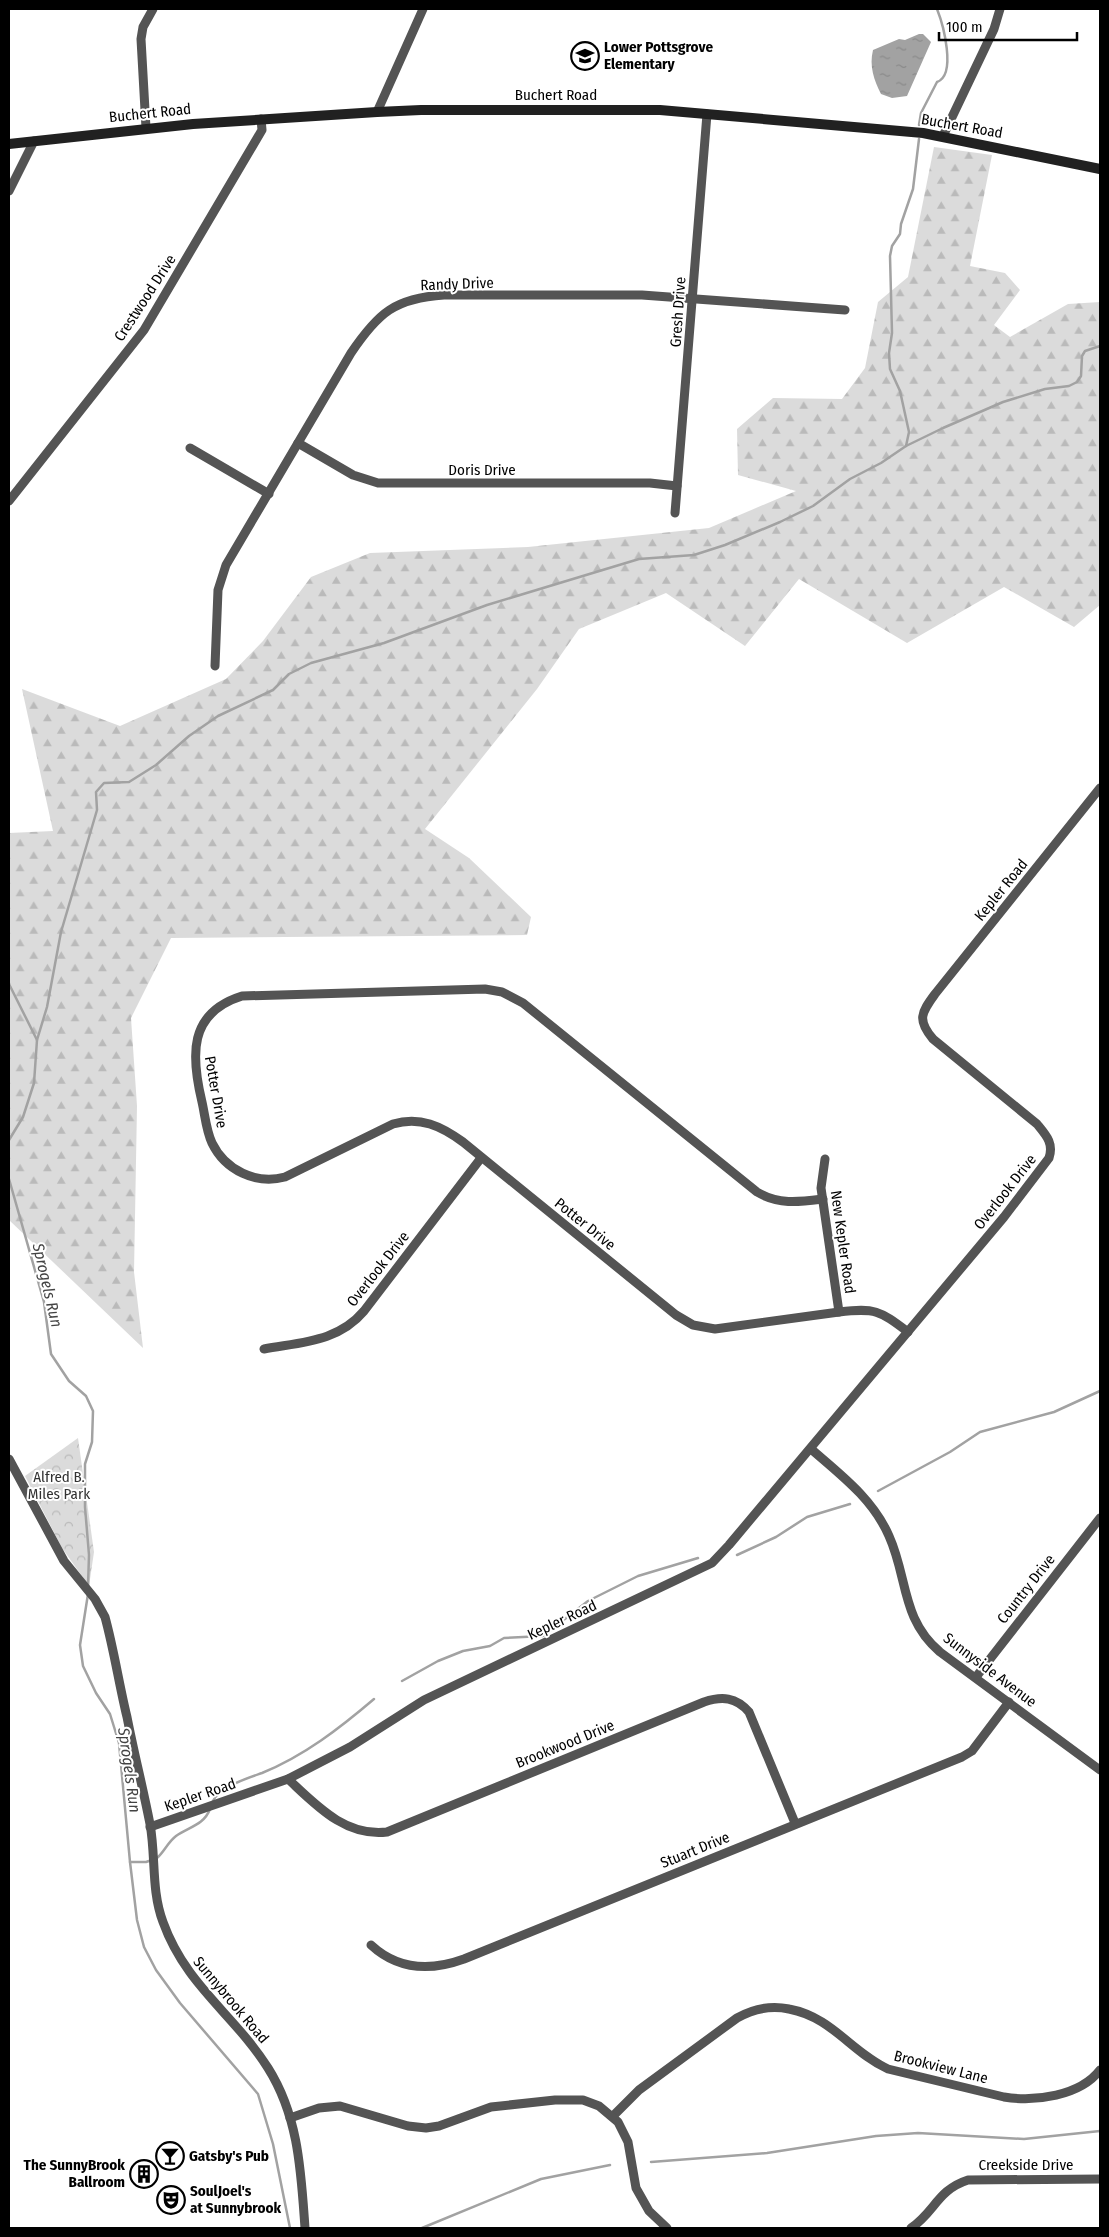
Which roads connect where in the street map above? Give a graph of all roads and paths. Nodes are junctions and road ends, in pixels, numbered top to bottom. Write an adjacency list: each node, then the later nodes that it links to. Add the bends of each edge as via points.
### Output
1 (153, 9): 7 (street, via 141,38)
2 (423, 9): 4 (street)
3 (1000, 9): 8 (street, via 994,29)
4 (378, 112): 5 (street, Buchert Road, via 644,110); 6 (street, Buchert Road)
5 (707, 114): 8 (street, Buchert Road); 13 (street, Gresh Drive)
6 (261, 119): 7 (street, Buchert Road); 19 (street, Crestwood Drive, via 262,130 149,323)
7 (146, 128): 9 (street, Buchert Road)
8 (943, 136): 11 (street, Buchert Road)
9 (34, 140): 10 (street, Buchert Road); 12 (street)
10 (9, 144)
11 (1100, 169)
12 (9, 191)
13 (693, 298): 14 (street, Randy Drive); 15 (street, Randy Drive, via 444,295 403,302 369,326); 17 (street, Gresh Drive)
14 (845, 310)
15 (298, 443): 17 (street, Doris Drive, via 353,475 378,483 650,483); 18 (street, Randy Drive)
16 (190, 448): 18 (street)
17 (677, 486): 20 (street, Gresh Drive)
18 (269, 494): 21 (street, Randy Drive, via 221,578)
19 (9, 500)
20 (675, 513)
21 (215, 666)
22 (1100, 788): 23 (street, Kepler Road)
23 (924, 1009): 28 (street, Overlook Drive, via 923,1025 933,1039 1037,1124 1050,1141 1051,1152 1022,1194)
24 (481, 1158): 26 (street, Potter Drive, via 446,1130 428,1122 412,1121 386,1127 290,1176 266,1180 244,1174 220,1156 210,1136 194,1065 195,1046 201,1028 212,1013 228,1001 251,995 485,989 502,992 523,1003 757,1192 788,1203); 27 (street, Potter Drive, via 676,1315 693,1325 722,1329); 29 (street, Overlook Drive, via 350,1326 330,1336)
25 (825, 1159): 26 (street, New Kepler Road)
26 (823, 1200): 27 (street, New Kepler Road)
27 (839, 1312): 28 (street, New Kepler Road, via 874,1310)
28 (908, 1332): 30 (street, Kepler Road)
29 (264, 1349)
30 (811, 1449): 33 (street, Sunnyside Avenue, via 853,1485 880,1520 893,1546 907,1600 922,1634 940,1652); 36 (street, Kepler Road, via 712,1563 424,1700 350,1747)
31 (9, 1459): 38 (street, Sunnybrook Road, via 48,1534 78,1579 96,1599 108,1628)
32 (1100, 1518): 33 (street, Country Drive)
33 (976, 1677): 34 (street, Sunnyside Avenue)
34 (1010, 1702): 35 (street, Sunnyside Avenue); 37 (street, Stuart Drive, via 967,1754)
35 (1100, 1770)
36 (288, 1779): 37 (street, Brookwood Drive, via 328,1815 351,1828 369,1833 387,1832 704,1702 726,1698 739,1702 749,1712); 38 (street, Kepler Road)
37 (795, 1823): 39 (street, Stuart Drive, via 445,1966 427,1968 404,1964 380,1954)
38 (150, 1827): 42 (street, Sunnybrook Road, via 158,1905 176,1952 194,1981 269,2069)
39 (371, 1946)
40 (1100, 2070): 41 (street, Brookview Lane, via 1072,2090 1038,2097 1004,2097 888,2069 814,2016 785,2008 764,2008 748,2012 720,2029 639,2090)
41 (613, 2116): 42 (street, via 599,2106 575,2098 491,2107 426,2128 408,2126 340,2106 319,2108); 45 (street, via 628,2142 636,2188 649,2211)
42 (290, 2118): 44 (street, Sunnybrook Road, via 300,2158)
43 (1100, 2179): 46 (street, Creekside Drive, via 968,2180 941,2195)
44 (305, 2228)
45 (667, 2228)
46 (911, 2228)

